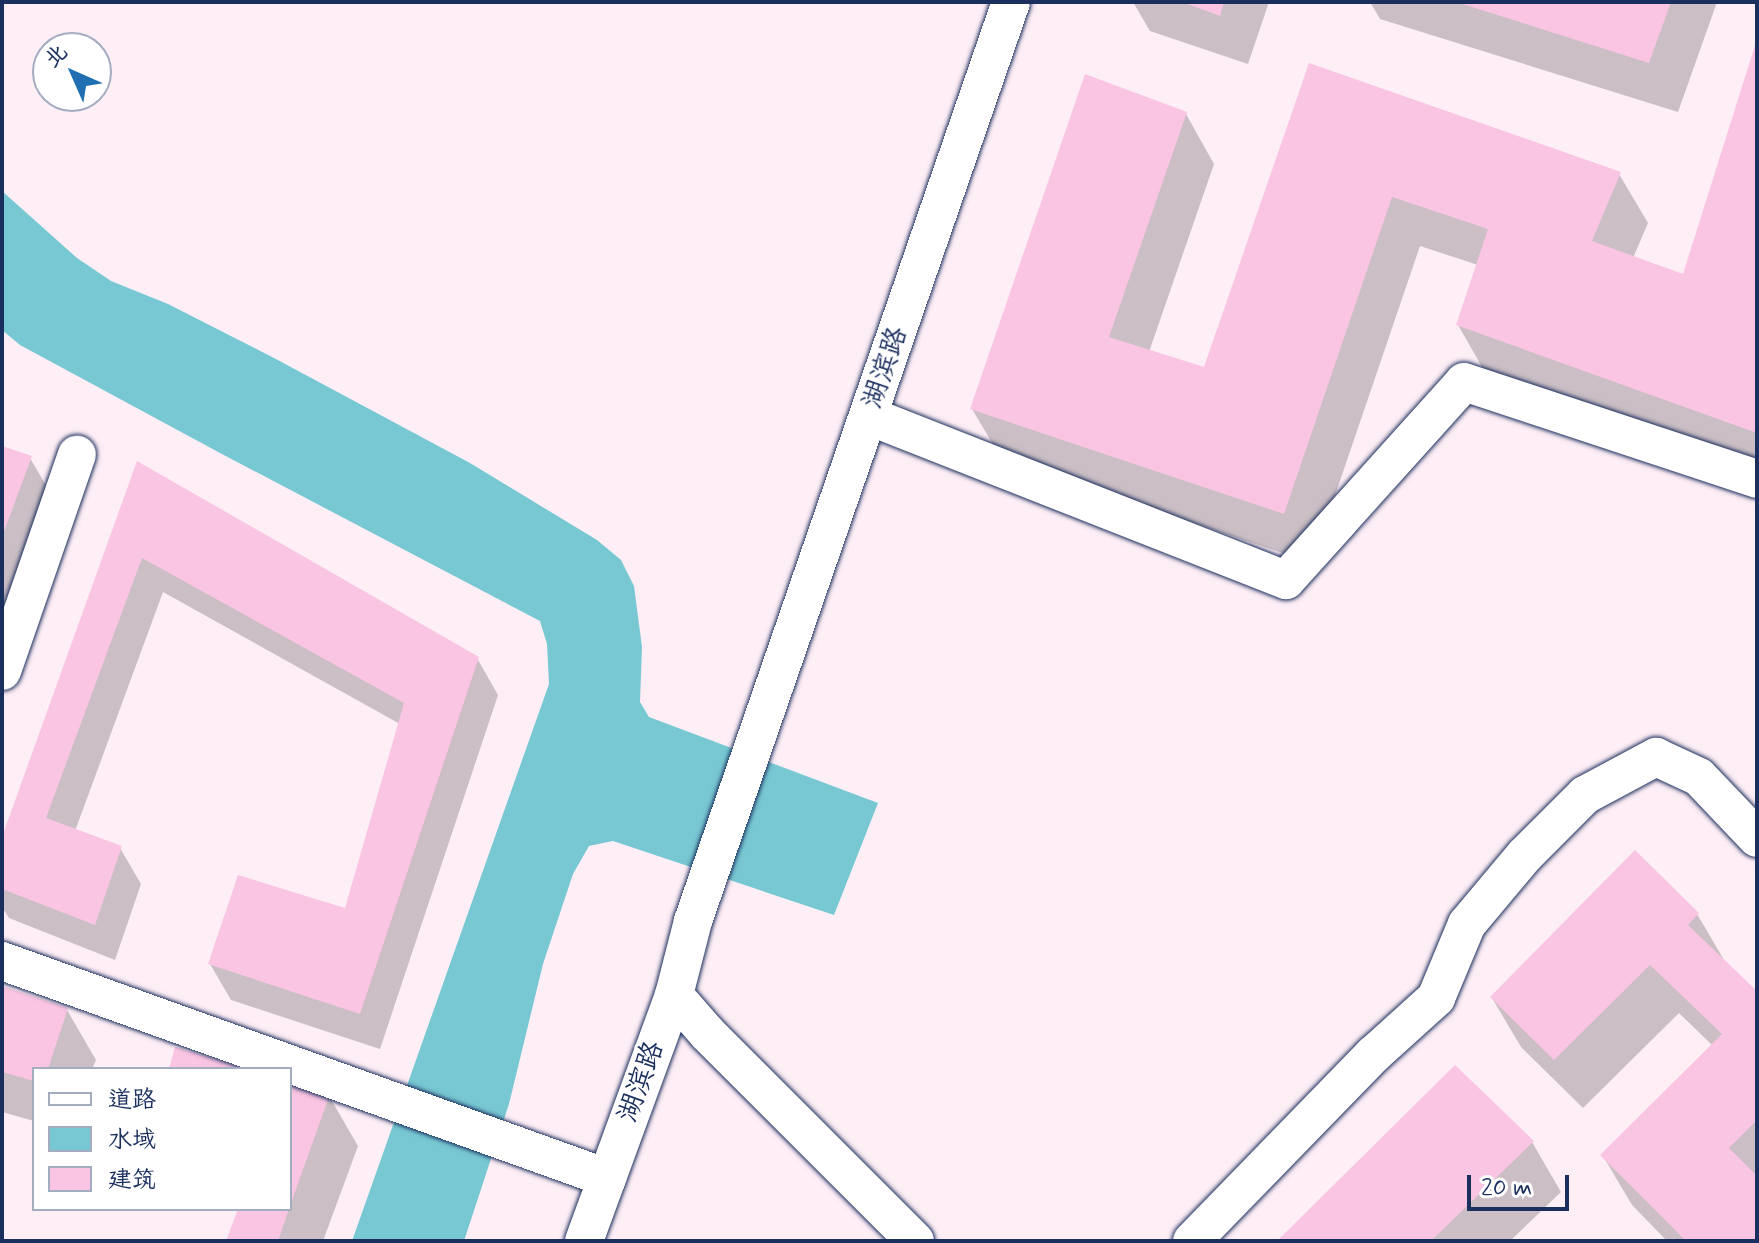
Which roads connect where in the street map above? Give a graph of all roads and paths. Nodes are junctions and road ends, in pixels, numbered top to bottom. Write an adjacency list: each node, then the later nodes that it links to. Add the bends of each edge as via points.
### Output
1 (1011, 2): 2 (street, 湖滨路)
2 (869, 416): 4 (street, via 1286,580 1464,382); 8 (street, 湖滨路, via 693,921)
3 (77, 455): 5 (street)
4 (1757, 479)
5 (2, 671)
6 (1757, 838): 12 (street, via 1699,777 1656,757 1585,795 1467,924 1436,998 1373,1055)
7 (2, 961): 9 (street)
8 (674, 995): 9 (street, 湖滨路); 11 (street)
9 (590, 1171): 10 (street, 湖滨路)
10 (584, 1241)
11 (915, 1241)
12 (1192, 1241)

